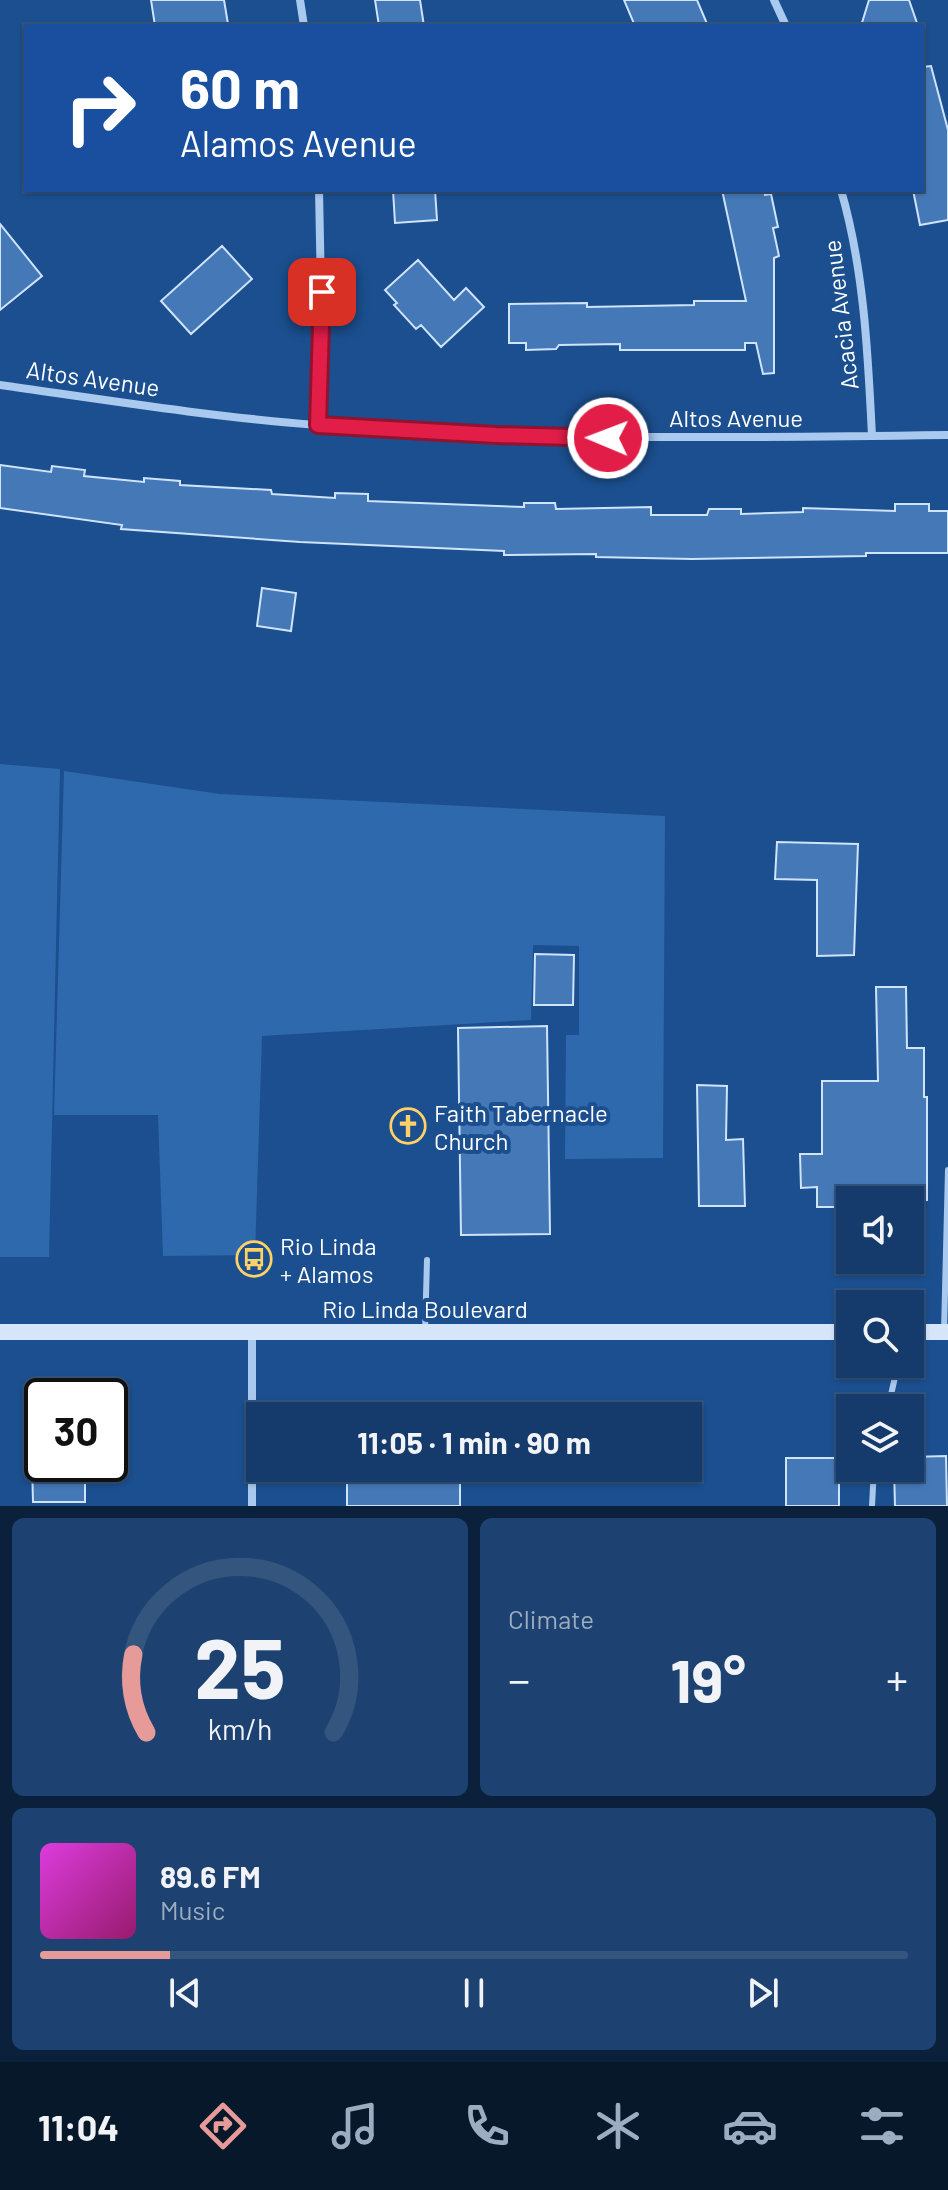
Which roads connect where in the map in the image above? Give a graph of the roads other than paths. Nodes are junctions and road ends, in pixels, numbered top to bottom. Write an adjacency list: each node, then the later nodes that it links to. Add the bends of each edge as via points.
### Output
1 (300, 0): 3 (street)
2 (774, 0): 4 (street)
3 (304, 24)
4 (785, 24)
5 (319, 192): 8 (street)
6 (841, 192): 10 (street, Acacia Avenue, via 858,269)
7 (0, 385): 8 (street, Altos Avenue)
8 (318, 425): 10 (street, Altos Avenue, via 496,435)
9 (948, 435): 10 (street, Altos Avenue)
10 (872, 436)
11 (948, 1170): 18 (lane)
12 (427, 1260): 15 (lane)
13 (0, 1332): 14 (main road, Rio Linda Boulevard)
14 (252, 1332): 15 (main road, Rio Linda Boulevard); 20 (street)
15 (425, 1332): 16 (main road, Rio Linda Boulevard)
16 (836, 1332)
17 (924, 1332): 18 (main road)
18 (946, 1332)
19 (871, 1482): 21 (lane)
20 (252, 1506)
21 (872, 1506)

